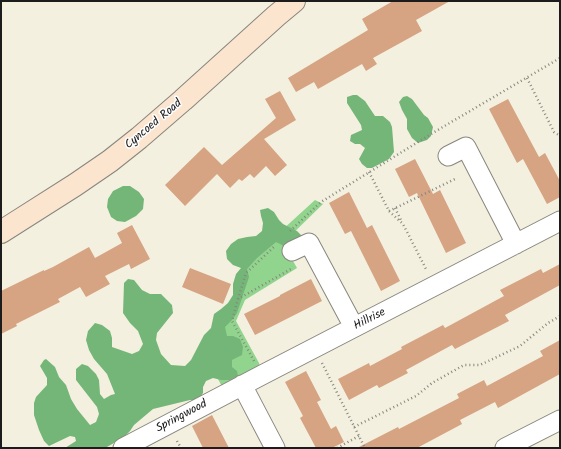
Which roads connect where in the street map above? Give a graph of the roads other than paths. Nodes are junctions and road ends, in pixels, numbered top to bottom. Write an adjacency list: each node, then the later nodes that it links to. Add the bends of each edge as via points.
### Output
1 (294, 1): 4 (street, Cyncoed Road, via 110,161)
2 (448, 156): 5 (street, via 466,147)
3 (560, 221): 5 (street, Hillrise)
4 (1, 232)
5 (516, 244): 7 (street, Hillrise)
6 (288, 254): 7 (street, via 309,243)
7 (354, 328): 8 (street, Hillrise)
8 (242, 385): 10 (street, Springwood); 11 (street)
9 (560, 420): 12 (street)
10 (123, 448)
11 (275, 448)
12 (506, 448)

